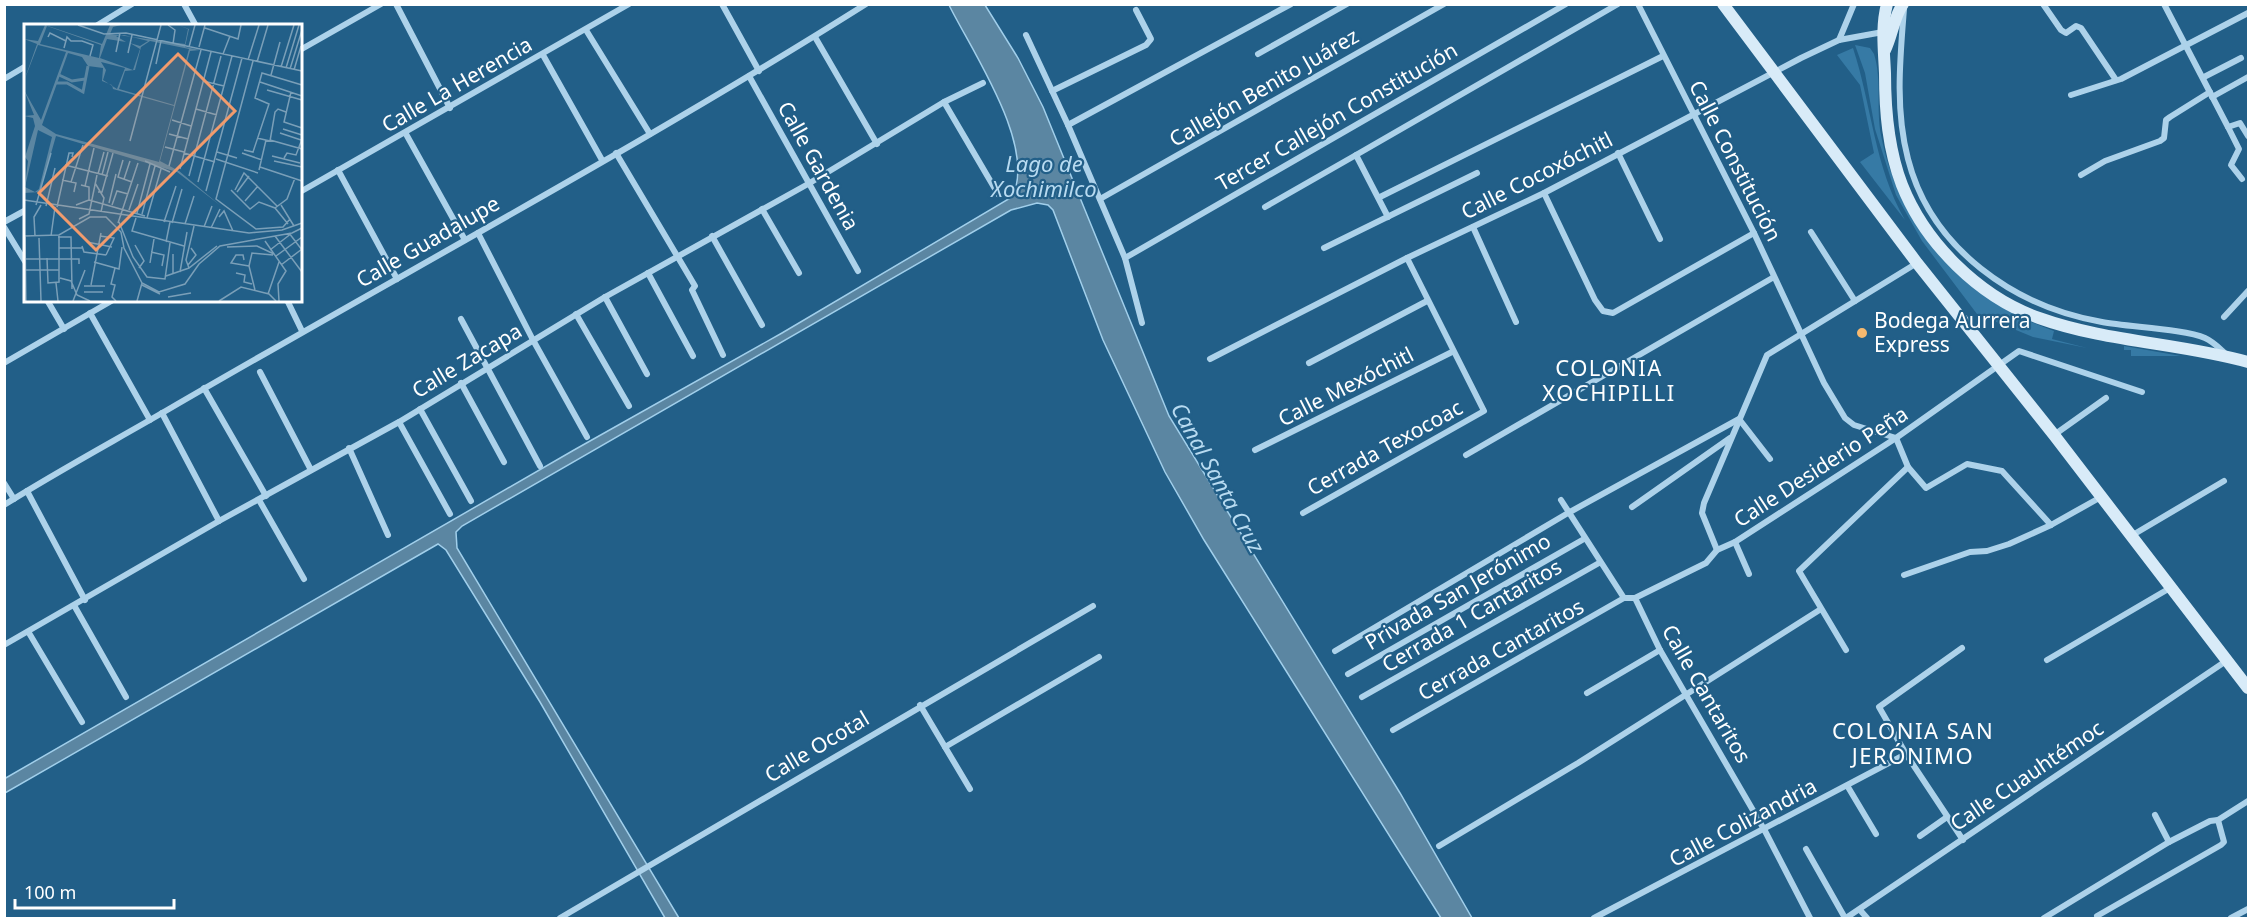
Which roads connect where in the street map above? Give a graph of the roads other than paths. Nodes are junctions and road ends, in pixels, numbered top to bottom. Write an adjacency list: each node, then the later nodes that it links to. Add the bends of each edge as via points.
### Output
1 (132, 4): 22 (street)
2 (184, 4): 23 (street)
3 (381, 4): 30 (street)
4 (396, 4): 49 (street)
5 (629, 4): 24 (street, Calle La Herencia)
6 (722, 4): 37 (street)
7 (866, 4): 27 (street, Calle Guadalupe)
8 (1291, 4): 51 (street)
9 (1347, 4): 32 (street)
10 (1444, 4): 70 (street, Callejón Benito Juárez)
11 (1566, 4): 86 (street, Tercer Callejón Constitución)
12 (1618, 4): 59 (street)
13 (1638, 4): 34 (street, Calle Constitución)
14 (1723, 4): 38 (main road)
15 (1854, 4): 28 (street)
16 (1887, 4): 25 (main road)
17 (1904, 4): 31 (main road, via 1897,12); 116 (street, via 1900,111 1908,158 1928,207 1978,268 2007,289 2062,314 2203,337)
18 (2043, 4): 43 (street, via 2061,30 2066,33 2076,26 2081,28)
19 (2164, 4): 29 (street)
20 (1136, 10): 45 (street, via 1151,39 1146,45)
21 (2248, 13): 29 (street)
22 (99, 24)
23 (194, 24)
24 (586, 30): 33 (street, Calle La Herencia); 54 (street)
25 (1883, 32): 28 (street, Calle Cocoxóchitl); 31 (main road)
26 (1026, 35): 45 (street)
27 (815, 37): 37 (street, Calle Guadalupe); 56 (street)
28 (1839, 40): 38 (street, Calle Cocoxóchitl)
29 (2185, 45): 40 (street); 43 (street)
30 (302, 49)
31 (1884, 51): 116 (main road, via 1888,129 1903,186 1931,235 1970,278 2037,318)
32 (1258, 54)
33 (543, 55): 49 (street, Calle La Herencia); 60 (street)
34 (1663, 56): 50 (street, Calle Constitución); 69 (street)
35 (2241, 58): 40 (street)
36 (24, 67): 42 (street)
37 (759, 71): 39 (street, Calle Guadalupe)
38 (1775, 73): 50 (street, Calle Cocoxóchitl); 89 (main road)
39 (749, 76): 54 (street, Calle Guadalupe); 65 (street, Calle Gardenia)
40 (2204, 77): 46 (street)
41 (2248, 77): 46 (street)
42 (4, 78)
43 (2116, 80): 47 (street)
44 (983, 83): 48 (street, Calle Zacapa)
45 (1052, 91): 51 (street)
46 (2211, 94): 52 (street); 63 (street, via 2166,120 2164,138 2160,141 2105,161)
47 (2071, 95)
48 (944, 102): 56 (street, Calle Zacapa); 68 (street)
49 (450, 108): 53 (street, Calle La Herencia)
50 (1694, 114): 58 (street, Calle Cocoxóchitl); 80 (street, Calle Constitución)
51 (1068, 125): 70 (street)
52 (2228, 127): 55 (street, via 2240,123); 64 (street, via 2239,149 2230,165)
53 (406, 134): 61 (street, Calle La Herencia); 83 (street)
54 (650, 134): 57 (street, Calle Guadalupe)
55 (2248, 136)
56 (877, 144): 65 (street, Calle Zacapa)
57 (616, 153): 60 (street, Calle Guadalupe); 85 (street)
58 (1618, 153): 67 (street, Calle Cocoxóchitl); 82 (street)
59 (1356, 155): 69 (street); 71 (street)
60 (602, 160): 79 (street, Calle Guadalupe)
61 (338, 170): 66 (street, Calle La Herencia); 94 (street)
62 (1477, 173): 74 (street)
63 (2081, 175)
64 (2242, 179)
65 (808, 184): 72 (street, Calle Zacapa); 90 (street, Calle Gardenia)
66 (302, 191)
67 (1544, 193): 77 (street, Calle Cocoxóchitl); 80 (street, via 1595,300 1603,311 1613,313)
68 (998, 194)
69 (1380, 197): 74 (street)
70 (1100, 200): 86 (street)
71 (1265, 207)
72 (762, 209): 81 (street, Calle Zacapa); 92 (street)
73 (24, 211): 75 (street)
74 (1388, 217): 84 (street)
75 (4, 222)
76 (4, 227): 88 (street)
77 (1473, 227): 87 (street, Calle Cocoxóchitl); 106 (street)
78 (1811, 232): 98 (street)
79 (478, 233): 83 (street, Calle Guadalupe); 112 (street)
80 (1754, 233): 93 (street, Calle Constitución)
81 (712, 236): 85 (street, Calle Zacapa); 108 (street)
82 (1660, 239)
83 (465, 240): 94 (street, Calle Guadalupe)
84 (1324, 248)
85 (678, 256): 91 (street, Calle Zacapa); 114 (street, via 695,286 692,290)
86 (1125, 258): 107 (street)
87 (1407, 258): 97 (street); 117 (street, Calle Cocoxóchitl)
88 (24, 260)
89 (1917, 263): 98 (street); 121 (main road)
90 (858, 271)
91 (648, 273): 96 (street, Calle Zacapa); 115 (street)
92 (799, 273)
93 (1773, 277): 111 (street, Calle Constitución); 141 (street)
94 (397, 279): 110 (street, Calle Guadalupe)
95 (2248, 291): 104 (street)
96 (605, 297): 103 (street, Calle Zacapa); 124 (street)
97 (1427, 301): 113 (street); 120 (street)
98 (1855, 301): 111 (street)
99 (48, 302): 109 (street)
100 (110, 302): 102 (street)
101 (287, 302): 110 (street)
102 (90, 314): 109 (street); 133 (street)
103 (576, 314): 112 (street, Calle Zacapa); 129 (street)
104 (2224, 316)
105 (461, 319): 122 (street)
106 (1516, 322)
107 (1142, 323)
108 (762, 325)
109 (64, 328): 119 (street)
110 (302, 331): 126 (street, Calle Guadalupe)
111 (1801, 333): 132 (street, via 1767,355); 138 (street, Calle Constitución, via 1845,418 1854,425)
112 (533, 340): 122 (street, Calle Zacapa); 136 (street)
113 (1452, 352): 140 (street, Calle Mexóchitl); 158 (street, Cerrada Texocoac, via 1484,411)
114 (723, 355)
115 (693, 356)
116 (2230, 357): 118 (main road)
117 (1210, 359)
118 (2248, 362)
119 (4, 363)
120 (1309, 363)
121 (2000, 366): 127 (street, Calle Desiderio Peña, via 2019,351); 135 (main road); 138 (street, Calle Desiderio Peña)
122 (486, 369): 125 (street, Calle Zacapa); 144 (street)
123 (260, 372): 146 (street)
124 (647, 374)
125 (461, 383): 130 (street, Calle Zacapa); 143 (street)
126 (204, 388): 131 (street, Calle Guadalupe); 150 (street)
127 (2142, 392)
128 (2106, 398): 135 (street)
129 (629, 406)
130 (420, 409): 134 (street, Calle Zacapa); 155 (street)
131 (162, 413): 133 (street, Calle Guadalupe); 161 (street)
132 (1739, 419): 137 (street); 142 (street); 159 (street)
133 (150, 420): 149 (street, Calle Guadalupe)
134 (399, 422): 139 (street, Calle Zacapa); 160 (street)
135 (2054, 435): 151 (main road)
136 (587, 437)
137 (1731, 437): 157 (street); 167 (street, via 1702,513)
138 (1896, 438): 145 (street); 166 (street, Calle Desiderio Peña)
139 (349, 448): 146 (street, Calle Zacapa); 163 (street)
140 (1255, 450)
141 (1466, 455)
142 (1770, 459)
143 (504, 462)
144 (540, 466)
145 (1908, 467): 162 (street, via 1926,488 1967,464 2002,471); 178 (street, via 1799,572)
146 (311, 470): 150 (street, Calle Zacapa)
147 (2224, 481): 164 (street)
148 (4, 483): 152 (street)
149 (27, 491): 152 (street, Calle Guadalupe); 175 (street)
150 (266, 496): 153 (street, Calle Zacapa)
151 (2101, 497): 162 (street); 164 (main road)
152 (14, 499): 156 (street, Calle Guadalupe)
153 (259, 500): 161 (street, Calle Zacapa); 171 (street)
154 (1561, 500): 159 (street)
155 (471, 501)
156 (4, 505)
157 (1632, 507)
158 (1303, 513)
159 (1568, 513): 165 (street); 184 (street)
160 (450, 514)
161 (219, 521): 175 (street, Calle Zacapa)
162 (2051, 525): 170 (street, via 2009,544 1970,552)
163 (388, 535)
164 (2131, 536): 172 (main road)
165 (1584, 539): 168 (street); 188 (street, Privada San Jerónimo)
166 (1735, 542): 167 (street, Calle Desiderio Peña); 169 (street)
167 (1717, 550): 174 (street, Calle Desiderio Peña, via 1706,563)
168 (1599, 563): 173 (street); 193 (street, Cerrada 1 Cantaritos)
169 (1749, 574)
170 (1904, 575)
171 (304, 579)
172 (2170, 588): 186 (street); 187 (main road)
173 (1624, 598): 174 (street); 196 (street, Cerrada Cantaritos)
174 (1635, 598): 182 (street, Calle Cantaritos)
175 (86, 600): 177 (street, Calle Zacapa)
176 (1093, 606): 194 (street, Calle Ocotal)
177 (75, 607): 179 (street, Calle Zacapa); 192 (street)
178 (1821, 609): 183 (street); 191 (street)
179 (29, 633): 180 (street, Calle Zacapa); 195 (street)
180 (4, 645)
181 (1962, 648): 198 (street, via 1879,707)
182 (1660, 650): 190 (street); 191 (street, Calle Cantaritos)
183 (1846, 650)
184 (1335, 651)
185 (1100, 657): 197 (street)
186 (2047, 660)
187 (2226, 661): 189 (main road); 208 (street, Calle Cuauhtémoc)
188 (1348, 674)
189 (2247, 683)
190 (1587, 693)
191 (1685, 695): 205 (street, Calle Cantaritos); 210 (street)
192 (126, 697)
193 (1362, 697)
194 (921, 705): 197 (street); 215 (street, Calle Ocotal)
195 (82, 722)
196 (1393, 730)
197 (945, 747): 200 (street)
198 (1906, 754): 199 (street, Calle Colizandria); 203 (street)
199 (1848, 787): 205 (street, Calle Colizandria); 206 (street)
200 (970, 789)
201 (2248, 801): 204 (street)
202 (2155, 815): 209 (street)
203 (1947, 817): 207 (street); 208 (street)
204 (2218, 820): 209 (street, via 2210,820); 214 (street, via 2224,836 2220,846)
205 (1765, 831): 216 (street, Calle Colizandria); 217 (street, Calle Cantaritos)
206 (1876, 834)
207 (1920, 836)
208 (1963, 840): 213 (street, Calle Cuauhtémoc)
209 (2169, 842): 220 (street)
210 (1439, 846)
211 (1806, 849): 218 (street)
212 (2248, 909): 221 (street)
213 (1860, 910): 218 (street, Calle Cuauhtémoc); 219 (street)
214 (2097, 916)
215 (560, 918)
216 (1594, 918)
217 (1810, 918)
218 (1846, 918)
219 (1867, 918)
220 (2044, 918)
221 (2231, 918)

